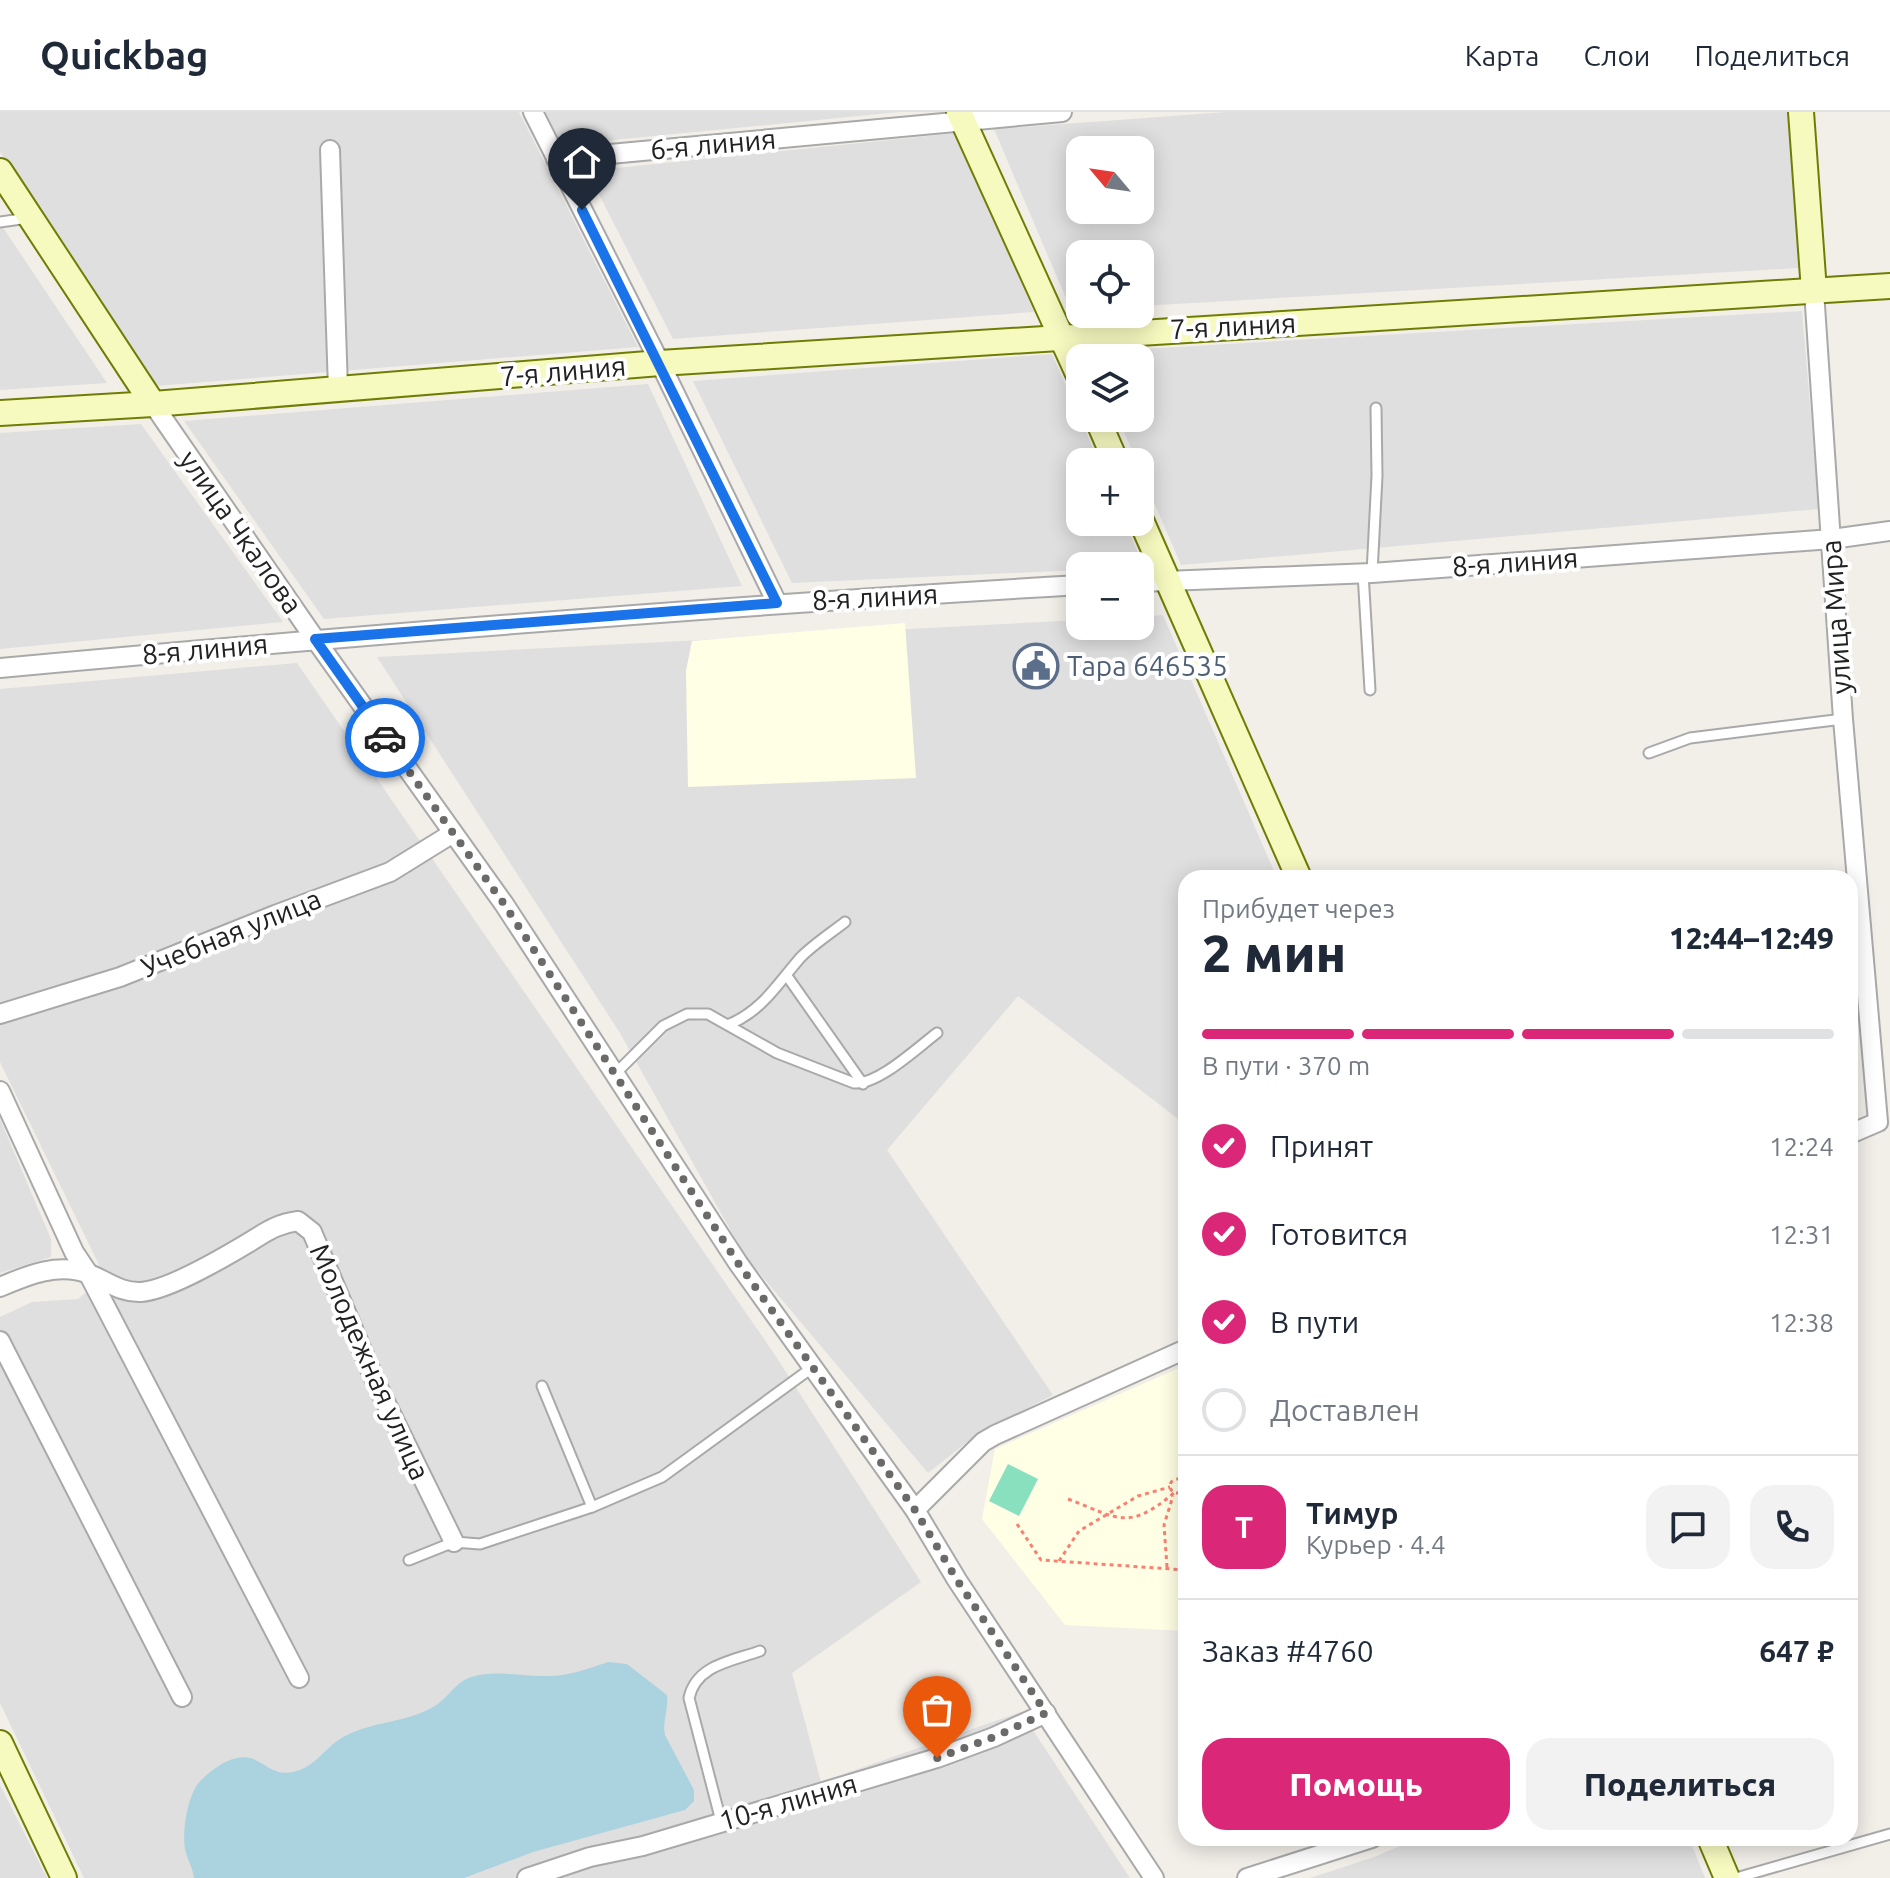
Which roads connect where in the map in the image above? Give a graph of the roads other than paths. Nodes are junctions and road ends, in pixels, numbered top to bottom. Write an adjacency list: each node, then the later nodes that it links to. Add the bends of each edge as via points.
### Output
1 (533, 112): 6 (street)
2 (1062, 112): 4 (street, 6-я линия)
3 (1801, 112): 11 (main road, улица Мира)
4 (961, 116): 6 (street, 6-я линия); 12 (main road)
5 (330, 150): 15 (street)
6 (556, 159): 14 (street)
7 (0, 171): 8 (main road, улица Чкалова)
8 (31, 217): 9 (lane); 16 (main road, улица Чкалова)
9 (0, 222)
10 (1890, 286): 11 (main road, 7-я линия)
11 (1814, 291): 12 (main road, 7-я линия); 21 (street, улица Мира)
12 (1062, 337): 13 (main road); 14 (main road, 7-я линия)
13 (1066, 346)
14 (660, 363): 15 (main road, 7-я линия); 26 (street)
15 (338, 389): 16 (main road, 7-я линия)
16 (153, 404): 18 (main road, 7-я линия); 27 (street, улица Чкалова)
17 (1376, 408): 22 (lane, via 1377,476)
18 (0, 413)
19 (1890, 531): 21 (street, 8-я линия)
20 (1148, 536): 23 (main road)
21 (1832, 539): 22 (street, 8-я линия); 30 (street, улица Мира)
22 (1368, 573): 23 (street, 8-я линия); 29 (lane)
23 (1167, 580): 24 (street, 8-я линия); 33 (main road)
24 (1154, 581)
25 (1066, 586): 26 (street, 8-я линия)
26 (777, 603): 27 (street, 8-я линия)
27 (315, 639): 28 (street, 8-я линия); 32 (street, улица Чкалова)
28 (0, 668)
29 (1370, 690)
30 (1843, 719): 31 (lane, via 1690,738); 34 (street, улица Мира)
31 (1649, 753)
32 (453, 833): 38 (street, Учебная улица, via 390,872 120,977); 41 (street, улица Чкалова)
33 (1295, 870)
34 (1856, 870)
35 (1858, 892): 44 (street, улица Мира, via 1878,1122)
36 (845, 922): 37 (lane)
37 (787, 976): 39 (lane, via 747,1017); 42 (lane)
38 (0, 1014)
39 (730, 1024): 41 (lane, via 708,1014 687,1014 663,1026); 42 (lane, via 777,1053)
40 (937, 1033): 42 (lane)
41 (615, 1074): 49 (street, улица Чкалова)
42 (863, 1084)
43 (0, 1091): 45 (street)
44 (1858, 1131)
45 (88, 1273): 46 (street, Молодежная улица, via 56,1268); 53 (street, Молодежная улица, via 120,1290 142,1292 178,1280 280,1223 298,1221 312,1232 376,1383); 56 (street)
46 (0, 1287)
47 (0, 1341): 57 (street)
48 (1178, 1353): 52 (street, via 983,1442)
49 (813, 1367): 51 (lane, via 662,1477); 52 (street, улица Чкалова)
50 (542, 1386): 51 (lane)
51 (592, 1507): 53 (lane, via 480,1544)
52 (915, 1510): 58 (street, улица Чкалова)
53 (454, 1542): 54 (lane)
54 (409, 1560)
55 (760, 1651): 60 (lane, via 707,1669 692,1683 689,1698)
56 (299, 1678)
57 (182, 1697)
58 (1046, 1713): 60 (street, 10-я линия, via 937,1758); 68 (street, улица Чкалова)
59 (0, 1743): 66 (main road)
60 (721, 1821): 67 (street, 10-я линия)
61 (1890, 1834): 62 (lane)
62 (1858, 1843)
63 (1347, 1846): 69 (street)
64 (1713, 1846): 70 (main road)
65 (1848, 1846): 71 (lane)
66 (64, 1878)
67 (527, 1878)
68 (1154, 1878)
69 (1247, 1878)
70 (1727, 1878)
71 (1736, 1878)

